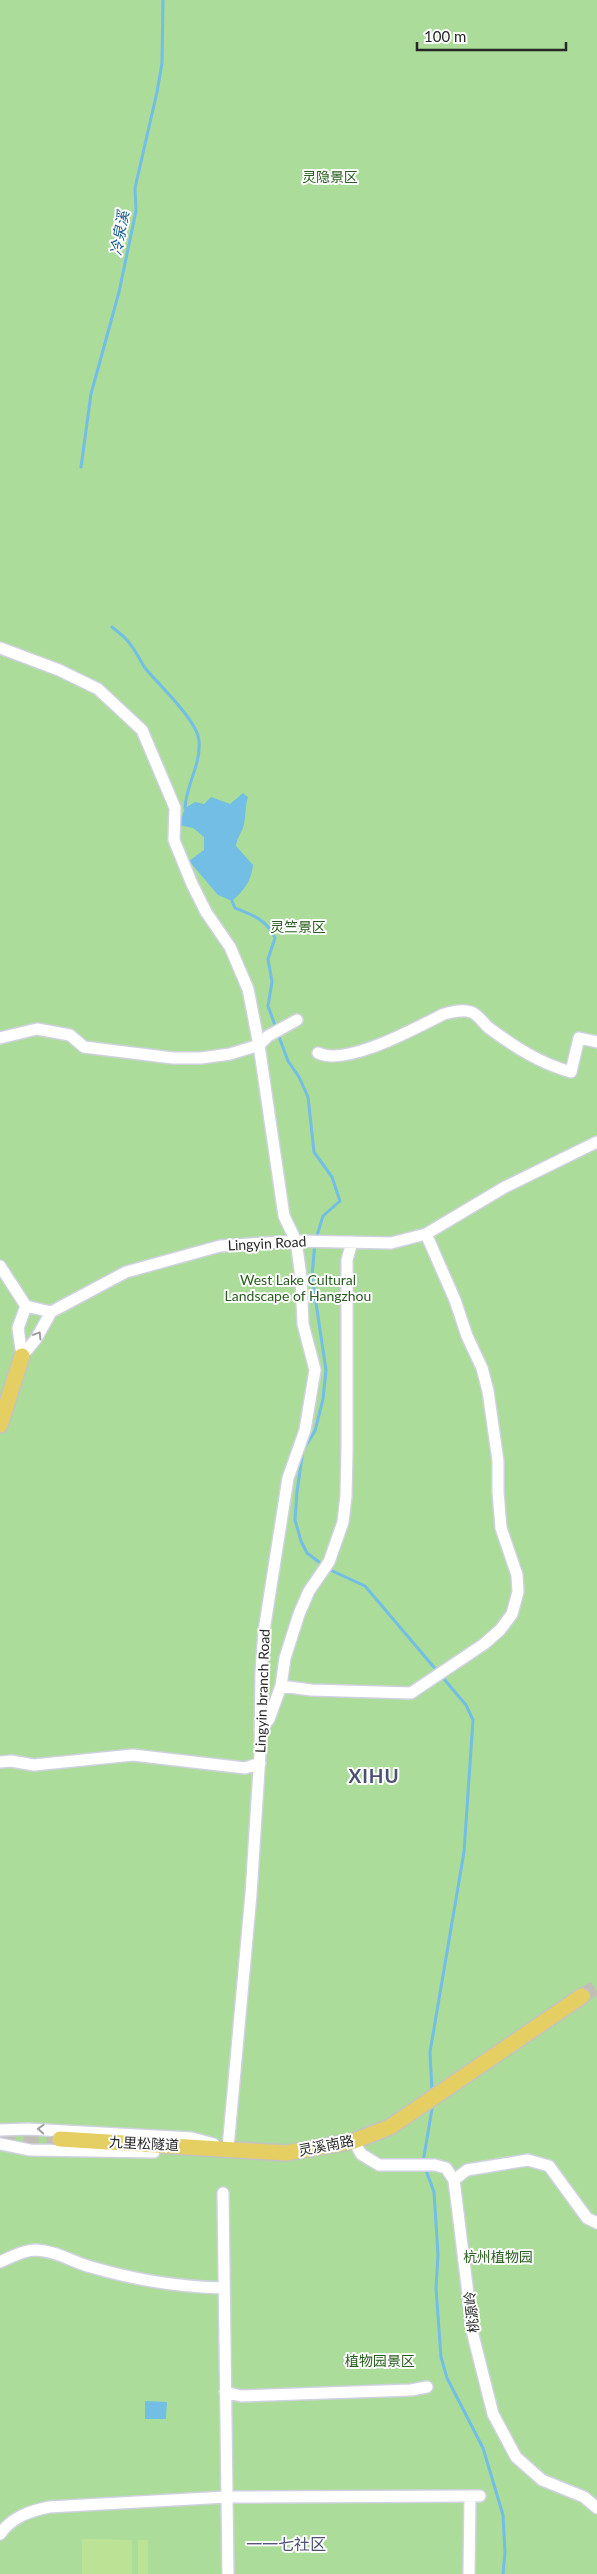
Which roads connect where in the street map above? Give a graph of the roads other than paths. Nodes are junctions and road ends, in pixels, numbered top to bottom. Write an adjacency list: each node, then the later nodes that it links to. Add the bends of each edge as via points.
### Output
1 (0, 648): 5 (street, Lingyin branch Road, via 98,689 142,730 175,808 174,840 192,884 230,947 248,989)
2 (297, 1020): 5 (street, via 271,1034)
3 (0, 1038): 5 (street, via 37,1029 70,1035 84,1047 174,1058 230,1054)
4 (597, 1042): 6 (street, via 579,1038 571,1072 547,1066 527,1054 472,1012 457,1011 366,1050 324,1056)
5 (259, 1045): 9 (street, Lingyin branch Road, via 284,1216)
6 (318, 1053)
7 (597, 1142): 8 (street, Lingyin Road, via 505,1187)
8 (426, 1234): 10 (street, Lingyin Road, via 391,1243); 16 (street, via 482,1368 488,1391 498,1461 501,1528 517,1575 518,1592 512,1614 500,1630 411,1693)
9 (300, 1240): 10 (street, Lingyin Road); 13 (street, Lingyin Road, via 220,1246 126,1272); 17 (street, Lingyin branch Road, via 303,1324 314,1370 305,1430 288,1478 269,1594 261,1673)
10 (352, 1242): 16 (street, via 346,1260 346,1496 343,1522 329,1562 309,1591 299,1614 285,1658)
11 (0, 1266): 12 (street)
12 (26, 1306): 13 (street); 14 (street, via 18,1328)
13 (51, 1312): 14 (street, one-way to 13)
14 (22, 1356): 15 (main road)
15 (0, 1425)
16 (281, 1686): 17 (street, via 269,1720)
17 (260, 1730): 19 (street, Lingyin branch Road)
18 (0, 1762): 19 (street, via 34,1765 133,1755 245,1768)
19 (260, 1763): 25 (street, Lingyin branch Road)
20 (582, 1996): 23 (main road, 灵溪南路, via 390,2127)
21 (0, 2130): 25 (street, one-way to 21, via 192,2138)
22 (60, 2138): 25 (main road, 九里松隧道)
23 (354, 2141): 25 (main road, 灵溪南路, via 286,2153); 26 (street, via 361,2154 379,2165 431,2165 446,2168)
24 (0, 2144): 25 (street, via 30,2150 186,2152)
25 (228, 2148)
26 (454, 2180): 28 (street, via 467,2170 528,2160 549,2166 587,2218); 34 (street, 桃源岭, via 472,2336 493,2414 516,2457 542,2480 584,2497)
27 (223, 2193): 30 (street)
28 (597, 2223)
29 (0, 2262): 30 (street, via 34,2250 67,2256 89,2267 153,2282)
30 (224, 2288): 32 (street)
31 (427, 2387): 32 (street, via 241,2396)
32 (225, 2392): 33 (street)
33 (226, 2497): 35 (street, via 49,2507 32,2511 7,2524); 36 (street); 37 (street, via 475,2496)
34 (597, 2508)
35 (0, 2534)
36 (228, 2574)
37 (469, 2574)

